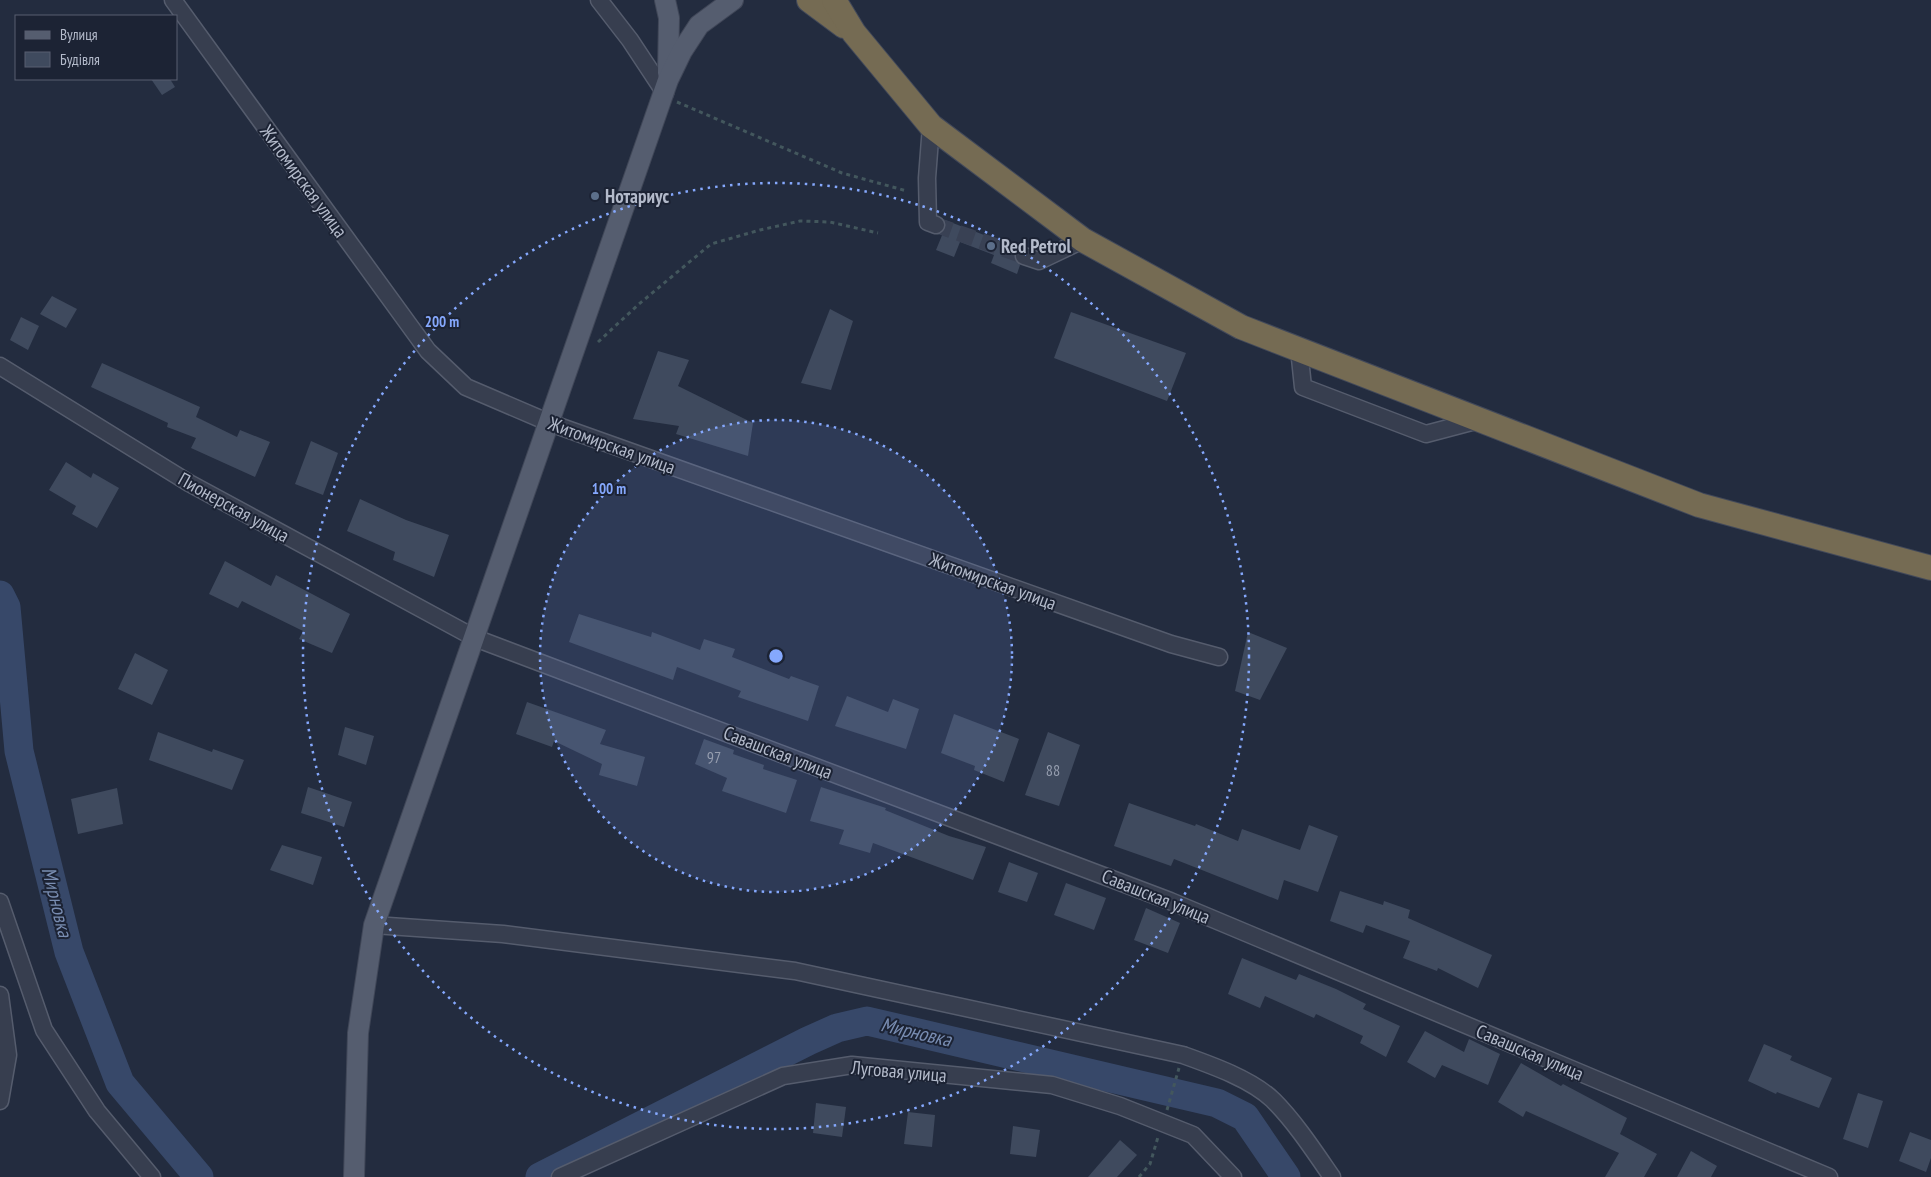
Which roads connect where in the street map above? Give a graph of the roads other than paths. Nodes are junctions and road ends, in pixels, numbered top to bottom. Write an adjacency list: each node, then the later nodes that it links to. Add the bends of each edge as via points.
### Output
1 (173, 0): 16 (street, Житомирская улица, via 428,351 466,387)
2 (600, 0): 8 (street)
3 (665, 0): 8 (main road, via 669,18)
4 (733, 0): 8 (main road, via 699,25 682,51)
5 (809, 0): 7 (highway)
6 (834, 0): 7 (highway)
7 (854, 33): 9 (highway)
8 (666, 86): 16 (main road)
9 (931, 126): 10 (street, via 928,222); 11 (highway)
10 (936, 225)
11 (1083, 240): 12 (street, via 1039,261); 13 (highway, via 1241,327)
12 (1024, 256)
13 (1298, 349): 15 (highway); 15 (street, via 1303,388 1426,434)
14 (0, 366): 18 (street, Пионерская улица, via 189,483)
15 (1482, 419): 17 (highway, via 1699,504)
16 (550, 423): 18 (main road); 19 (street, Житомирская улица, via 1171,644)
17 (1931, 568)
18 (474, 638): 21 (main road); 29 (street, Савашская улица, via 1170,901)
19 (1219, 656)
20 (0, 902): 24 (street, via 44,1030 97,1110)
21 (374, 925): 25 (main road, via 358,1033); 28 (street, via 503,934 795,971 1183,1055 1224,1069 1272,1099)
22 (0, 995): 23 (street, via 8,1055)
23 (0, 1101)
24 (152, 1177)
25 (354, 1177)
26 (560, 1177): 27 (street, Луговая улица, via 783,1076 852,1065 1052,1085 1164,1119 1192,1136)
27 (1233, 1177)
28 (1332, 1177)
29 (1829, 1177)

